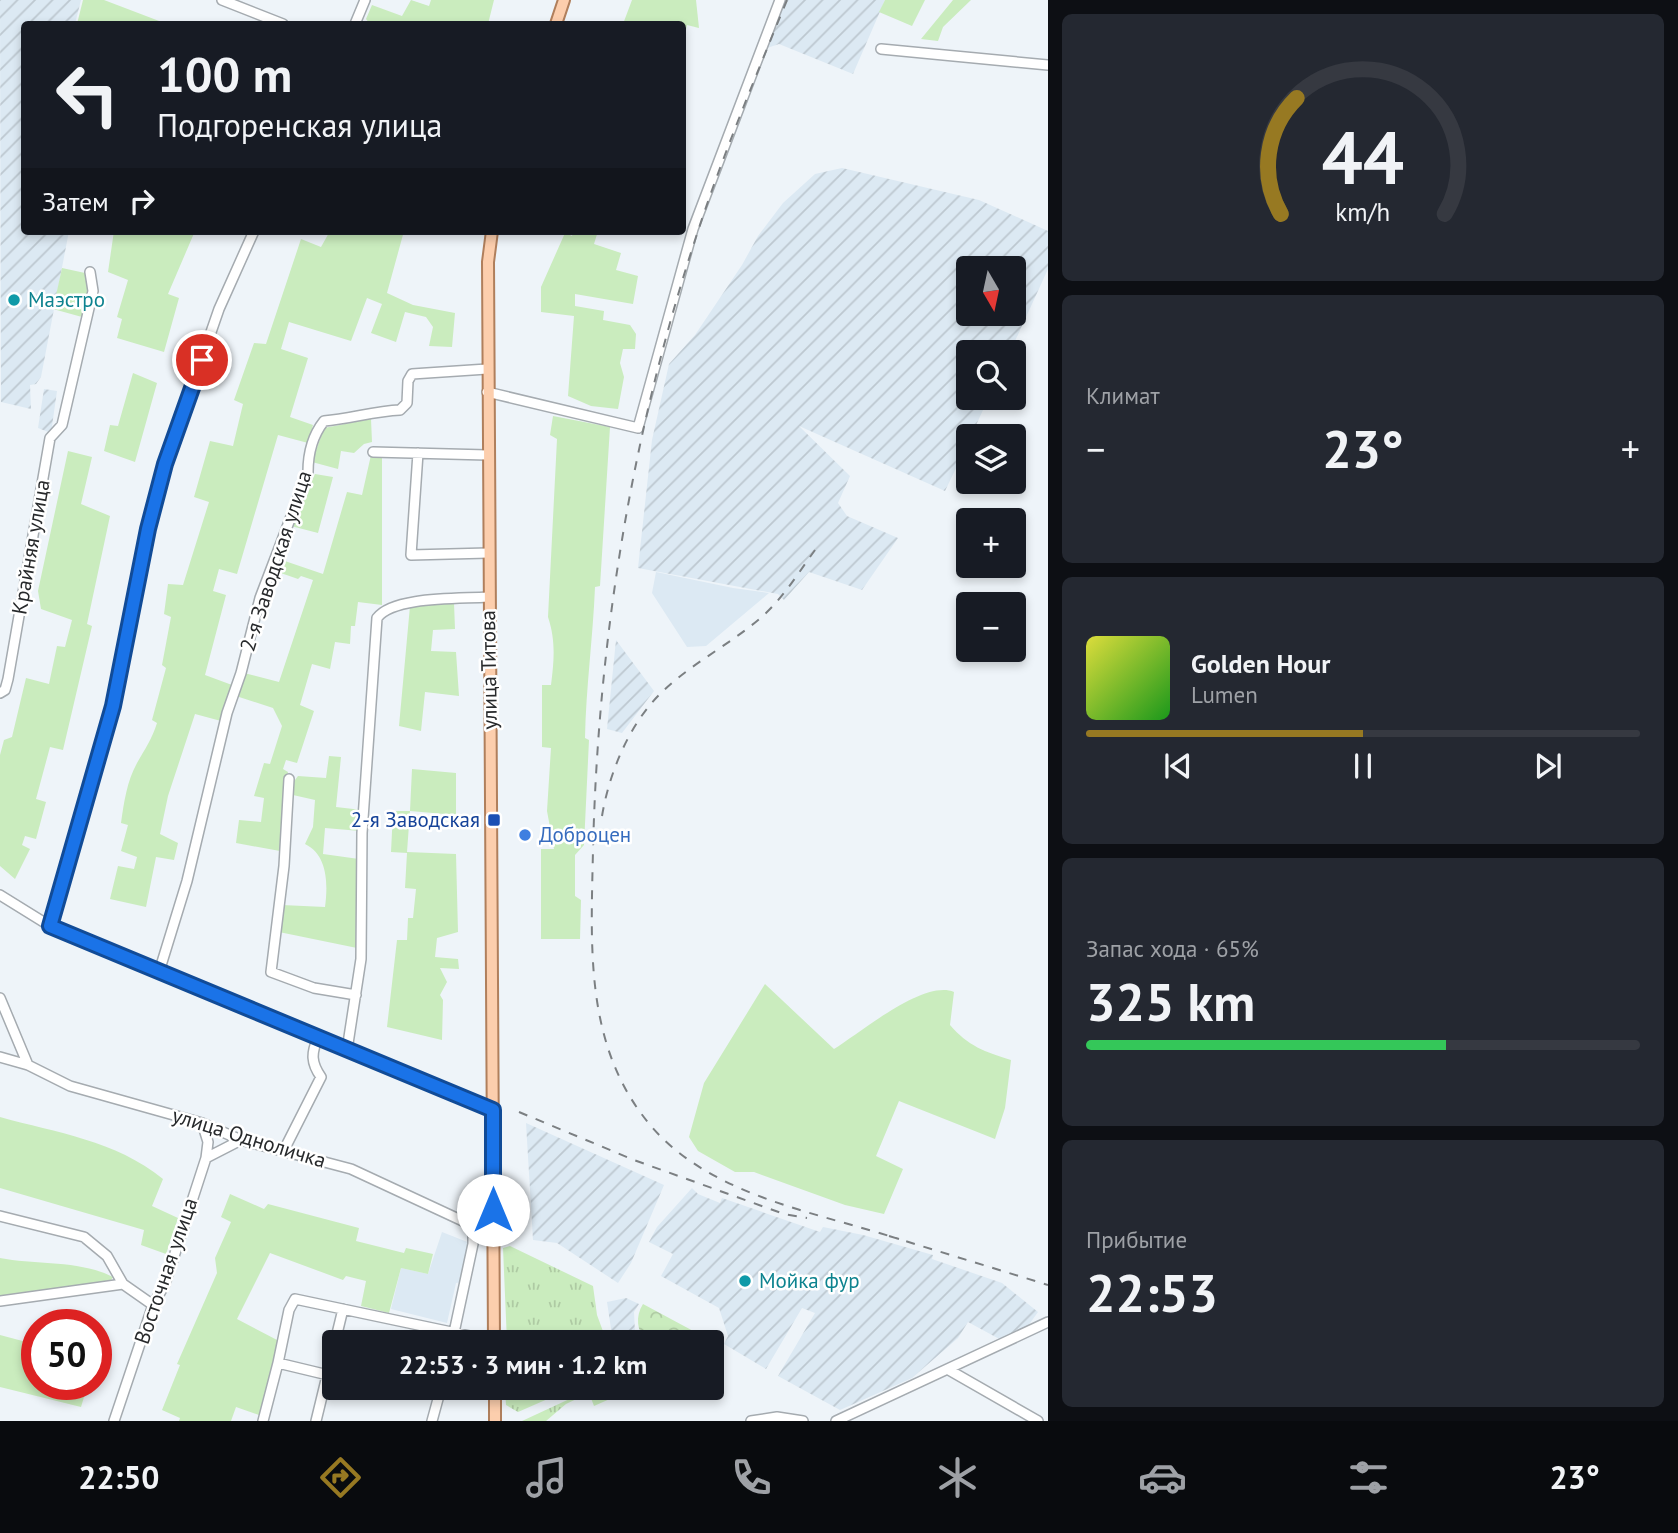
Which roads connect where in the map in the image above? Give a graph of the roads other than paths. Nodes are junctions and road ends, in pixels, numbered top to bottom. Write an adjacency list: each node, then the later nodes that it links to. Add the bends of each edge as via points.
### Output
1 (222, 0): 5 (street)
2 (365, 0): 6 (street)
3 (564, 0): 7 (main road)
4 (780, 0): 14 (street, via 693,229 638,428)
5 (275, 21)
6 (356, 21)
7 (557, 21)
8 (881, 49): 9 (street)
9 (1048, 65)
10 (252, 235): 23 (street, via 219,309 165,464 113,706)
11 (491, 235): 13 (main road, улица Титова)
12 (90, 272): 20 (street, Крайняя улица, via 93,291 62,425 49,439 8,679)
13 (487, 369): 14 (main road, улица Титова); 24 (street, 2-я Заводская улица, via 412,374 407,403 400,410 324,421 317,430 308,472 260,598)
14 (487, 392): 17 (main road, улица Титова)
15 (373, 452): 16 (street)
16 (418, 453): 17 (street); 18 (street, via 411,555)
17 (487, 455): 18 (main road, улица Титова)
18 (488, 553): 19 (main road, улица Титова)
19 (487, 597): 25 (street, via 401,604 382,611 377,618); 31 (main road, улица Титова)
20 (0, 693)
21 (289, 779): 25 (street, via 271,972 314,988)
22 (0, 895): 23 (street)
23 (50, 926): 24 (street)
24 (159, 972): 27 (street)
25 (356, 995): 28 (street)
26 (0, 998): 30 (street)
27 (318, 1038): 28 (street); 34 (street, via 311,1052 321,1077)
28 (347, 1050): 31 (street)
29 (0, 1057): 30 (street, улица Одноличка)
30 (28, 1065): 32 (street, улица Одноличка, via 70,1086)
31 (493, 1110): 38 (main road, улица Титова)
32 (202, 1123): 33 (street, улица Одноличка); 35 (street, via 208,1142)
33 (241, 1140): 34 (street, улица Одноличка); 35 (street)
34 (284, 1150): 37 (street, улица Одноличка, via 388,1184)
35 (206, 1158): 41 (street, Восточная улица, via 165,1284)
36 (0, 1216): 39 (street, via 84,1237 107,1256)
37 (473, 1228): 38 (street, улица Одноличка); 46 (street)
38 (493, 1235): 47 (main road, улица Титова)
39 (123, 1284): 40 (street); 41 (street)
40 (0, 1301)
41 (153, 1305): 54 (street, Восточная улица)
42 (343, 1310): 44 (street); 45 (street); 48 (street, via 295,1299)
43 (1048, 1322): 49 (street)
44 (338, 1330)
45 (421, 1330)
46 (454, 1330)
47 (495, 1330)
48 (278, 1363): 50 (street); 55 (street)
49 (949, 1370): 61 (street); 62 (street)
50 (322, 1374)
51 (322, 1398): 56 (street)
52 (438, 1400): 57 (street)
53 (495, 1400): 58 (main road)
54 (114, 1421)
55 (263, 1421)
56 (316, 1421)
57 (432, 1421)
58 (495, 1421)
59 (751, 1421): 60 (street, via 777,1417)
60 (803, 1421)
61 (836, 1421)
62 (1038, 1421)

